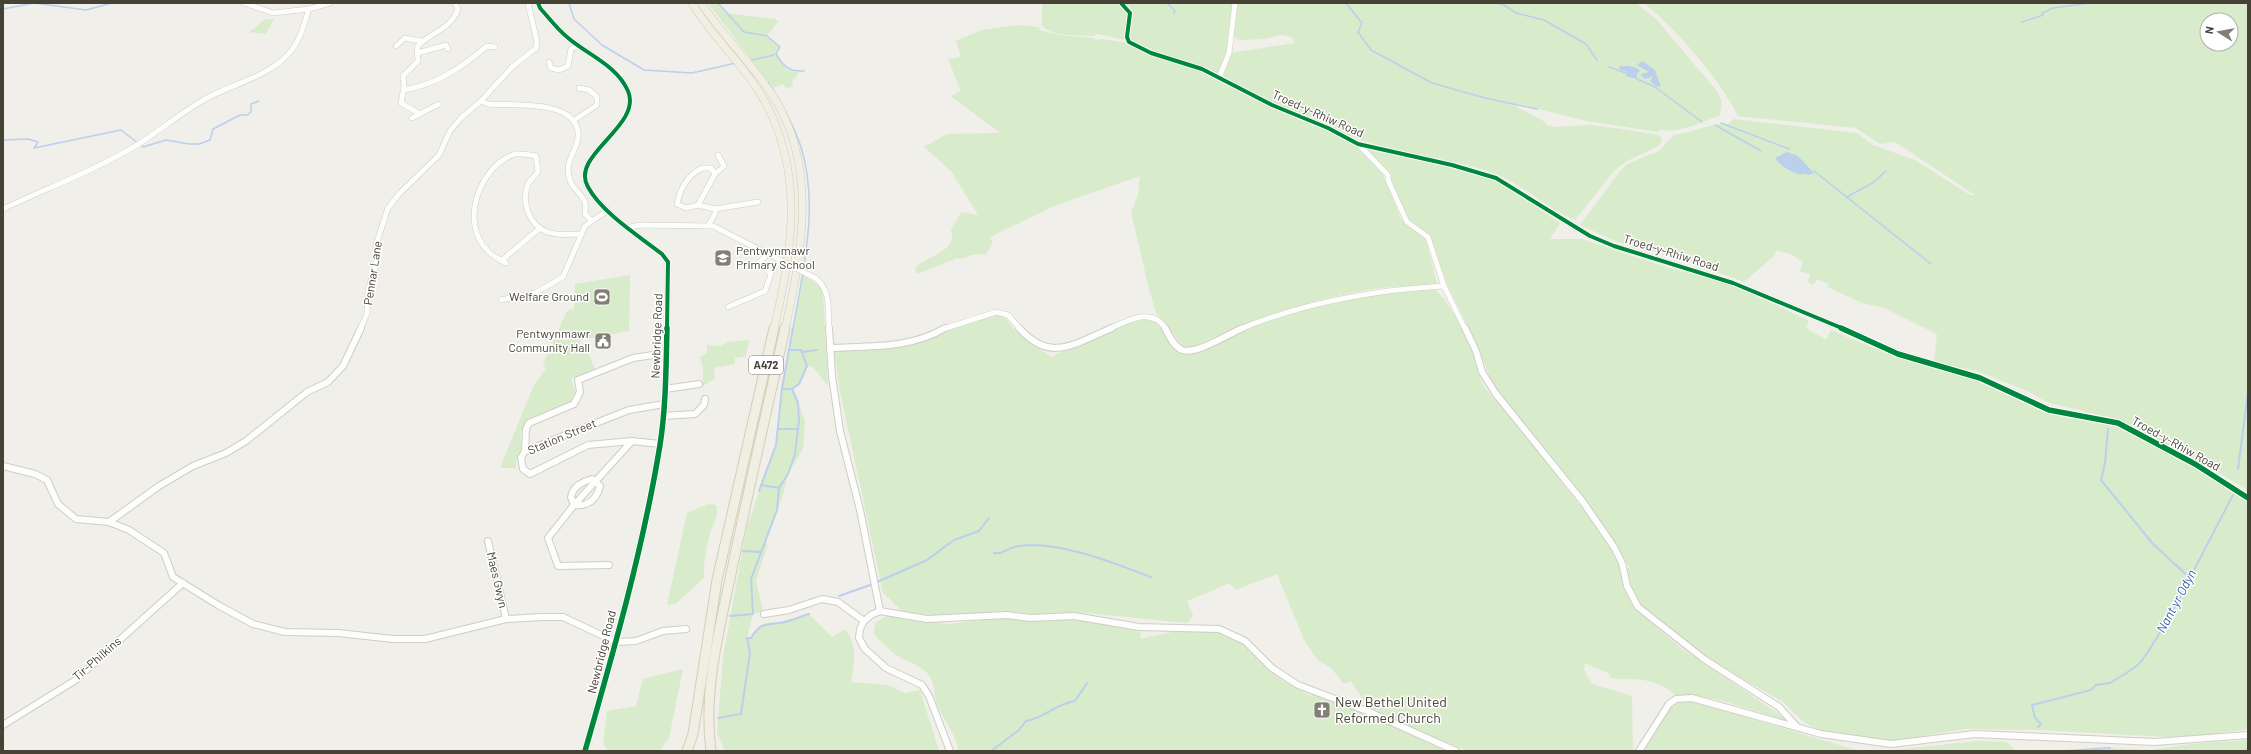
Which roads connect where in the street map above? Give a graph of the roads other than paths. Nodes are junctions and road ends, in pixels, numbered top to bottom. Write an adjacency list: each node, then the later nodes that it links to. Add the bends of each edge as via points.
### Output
1 (244, 3): 10 (street, via 273,12)
2 (330, 3): 10 (street)
3 (455, 3): 11 (street, via 458,8 453,22)
4 (528, 3): 23 (street, Pennar Lane, via 537,42 536,48 512,66)
5 (538, 3): 15 (street, Newbridge Road, via 565,36)
6 (692, 3): 73 (main road, A472, via 757,90 774,118 785,146 793,190 786,280 717,580)
7 (702, 3): 74 (main road, A472, via 781,108 798,158 803,190 792,296 716,652 708,732)
8 (1121, 3): 20 (street, Troed-y-Rhiw Road, via 1130,13 1127,37 1129,42)
9 (1235, 3): 20 (street, via 1229,50 1223,74)
10 (309, 9): 33 (street, via 299,38 291,51 275,66 217,93 106,162)
11 (421, 41): 13 (street, via 405,38); 18 (street, via 417,47)
12 (481, 44): 14 (street)
13 (396, 46)
14 (486, 46): 16 (street); 22 (street, via 458,71 444,79 430,85)
15 (577, 46): 19 (street, via 571,49 568,66 555,70); 35 (street, Newbridge Road, via 616,73 628,91 630,102 625,115 584,172 584,180 588,187)
16 (495, 47)
17 (448, 49): 18 (street, via 446,45)
18 (418, 53): 22 (street, via 418,61 403,76)
19 (549, 62)
20 (1219, 78): 28 (street, Troed-y-Rhiw Road)
21 (578, 88): 27 (street, via 589,90 597,97 597,105)
22 (404, 90): 25 (street, via 401,103)
23 (481, 101): 27 (street, via 488,104 556,109 564,112); 59 (street, Pennar Lane, via 461,118 450,131 439,155 388,208 376,245 376,266 368,290 367,314 343,366 328,382 307,392 246,441 160,486)
24 (439, 104): 25 (street)
25 (420, 114): 26 (street)
26 (412, 118)
27 (573, 121): 36 (street, via 579,135 570,156 569,178 572,186 586,202 585,214)
28 (1358, 144): 42 (street, via 1388,175 1407,222 1428,237); 57 (street, Troed-y-Rhiw Road, via 1452,165 1496,178 1590,236 1614,246 1733,283 1816,316 1898,354 1980,378 2049,410 2118,423 2195,464)
29 (718, 155): 30 (street, via 724,166)
30 (715, 174): 32 (street); 32 (street, via 711,168 695,170 679,195 677,204 686,208)
31 (758, 202): 34 (street)
32 (698, 205): 34 (street)
33 (3, 209)
34 (715, 209): 37 (street)
35 (608, 210): 36 (street); 38 (street, Newbridge Road)
36 (591, 220): 40 (street)
37 (708, 226): 38 (street); 41 (street, via 713,226)
38 (630, 227): 46 (street, Newbridge Road, via 668,262)
39 (540, 228): 39 (street, via 504,262 491,255 480,244 474,212 482,181 492,168 517,153 536,156 538,172 529,183 526,200 527,214); 40 (street, via 554,234)
40 (581, 234): 43 (street, via 563,277 535,293)
41 (769, 255): 44 (street, via 760,262 771,274 765,291); 45 (street, bridge, via 821,282 827,294)
42 (1444, 286): 45 (street, via 1387,290 1298,308 1190,351 1177,346 1160,320 1151,315 1140,316 1062,349 1052,350 1028,338 1008,315 996,312 948,326 933,335 910,343); 70 (street, via 1476,351 1482,372 1496,394 1583,502 1614,547 1622,563 1627,586 1638,607 1704,660 1778,706)
43 (501, 300)
44 (728, 307)
45 (830, 348): 63 (street, via 840,431 860,510)
46 (666, 353): 48 (street, Newbridge Road); 54 (street, via 633,358 578,380 579,400 529,423 526,429)
47 (699, 384): 48 (street)
48 (665, 389): 50 (street, Newbridge Road)
49 (705, 400): 51 (street, via 704,405 694,414)
50 (664, 404): 51 (street, Newbridge Road); 54 (street, Station Street, via 628,410)
51 (664, 416): 53 (street, Newbridge Road)
52 (632, 441): 53 (street, Station Street); 54 (street, Station Street, via 588,446 530,474 523,470 522,458); 56 (street)
53 (660, 444): 68 (street, Newbridge Road)
54 (525, 452)
55 (3, 466): 59 (street, via 35,474 47,480 58,504 76,519)
56 (596, 481): 58 (street); 58 (street, via 600,486 596,497 584,505); 58 (street, via 587,480 575,487 570,498)
57 (2248, 498)
58 (574, 506): 61 (street, via 548,538 558,566)
59 (109, 522): 62 (street, via 129,530 164,553 174,577)
60 (488, 541): 65 (street, Maes Gwyn)
61 (609, 565)
62 (183, 583): 65 (street, via 253,624 285,632 425,639); 69 (street, Tir-Philkins, via 74,681)
63 (880, 611): 66 (street); 76 (street, via 944,620 1007,615 1030,618 1074,616 1139,627 1187,626 1218,629 1245,641 1272,668 1298,685 1367,711)
64 (764, 614): 66 (street, via 789,610 822,599 838,602)
65 (506, 619): 68 (street, via 563,618)
66 (864, 621): 75 (street, via 859,638 865,649 881,665 922,685 929,696)
67 (686, 629): 68 (street, via 663,630 636,641)
68 (616, 642): 72 (street, Newbridge Road)
69 (3, 725)
70 (1797, 727): 71 (street, via 1843,739 1891,744 1975,734 2155,742); 77 (street, via 1692,698 1683,698 1669,704)
71 (2248, 735)
72 (586, 751)
73 (687, 751)
74 (711, 751)
75 (950, 751)
76 (1456, 751)
77 (1639, 751)

